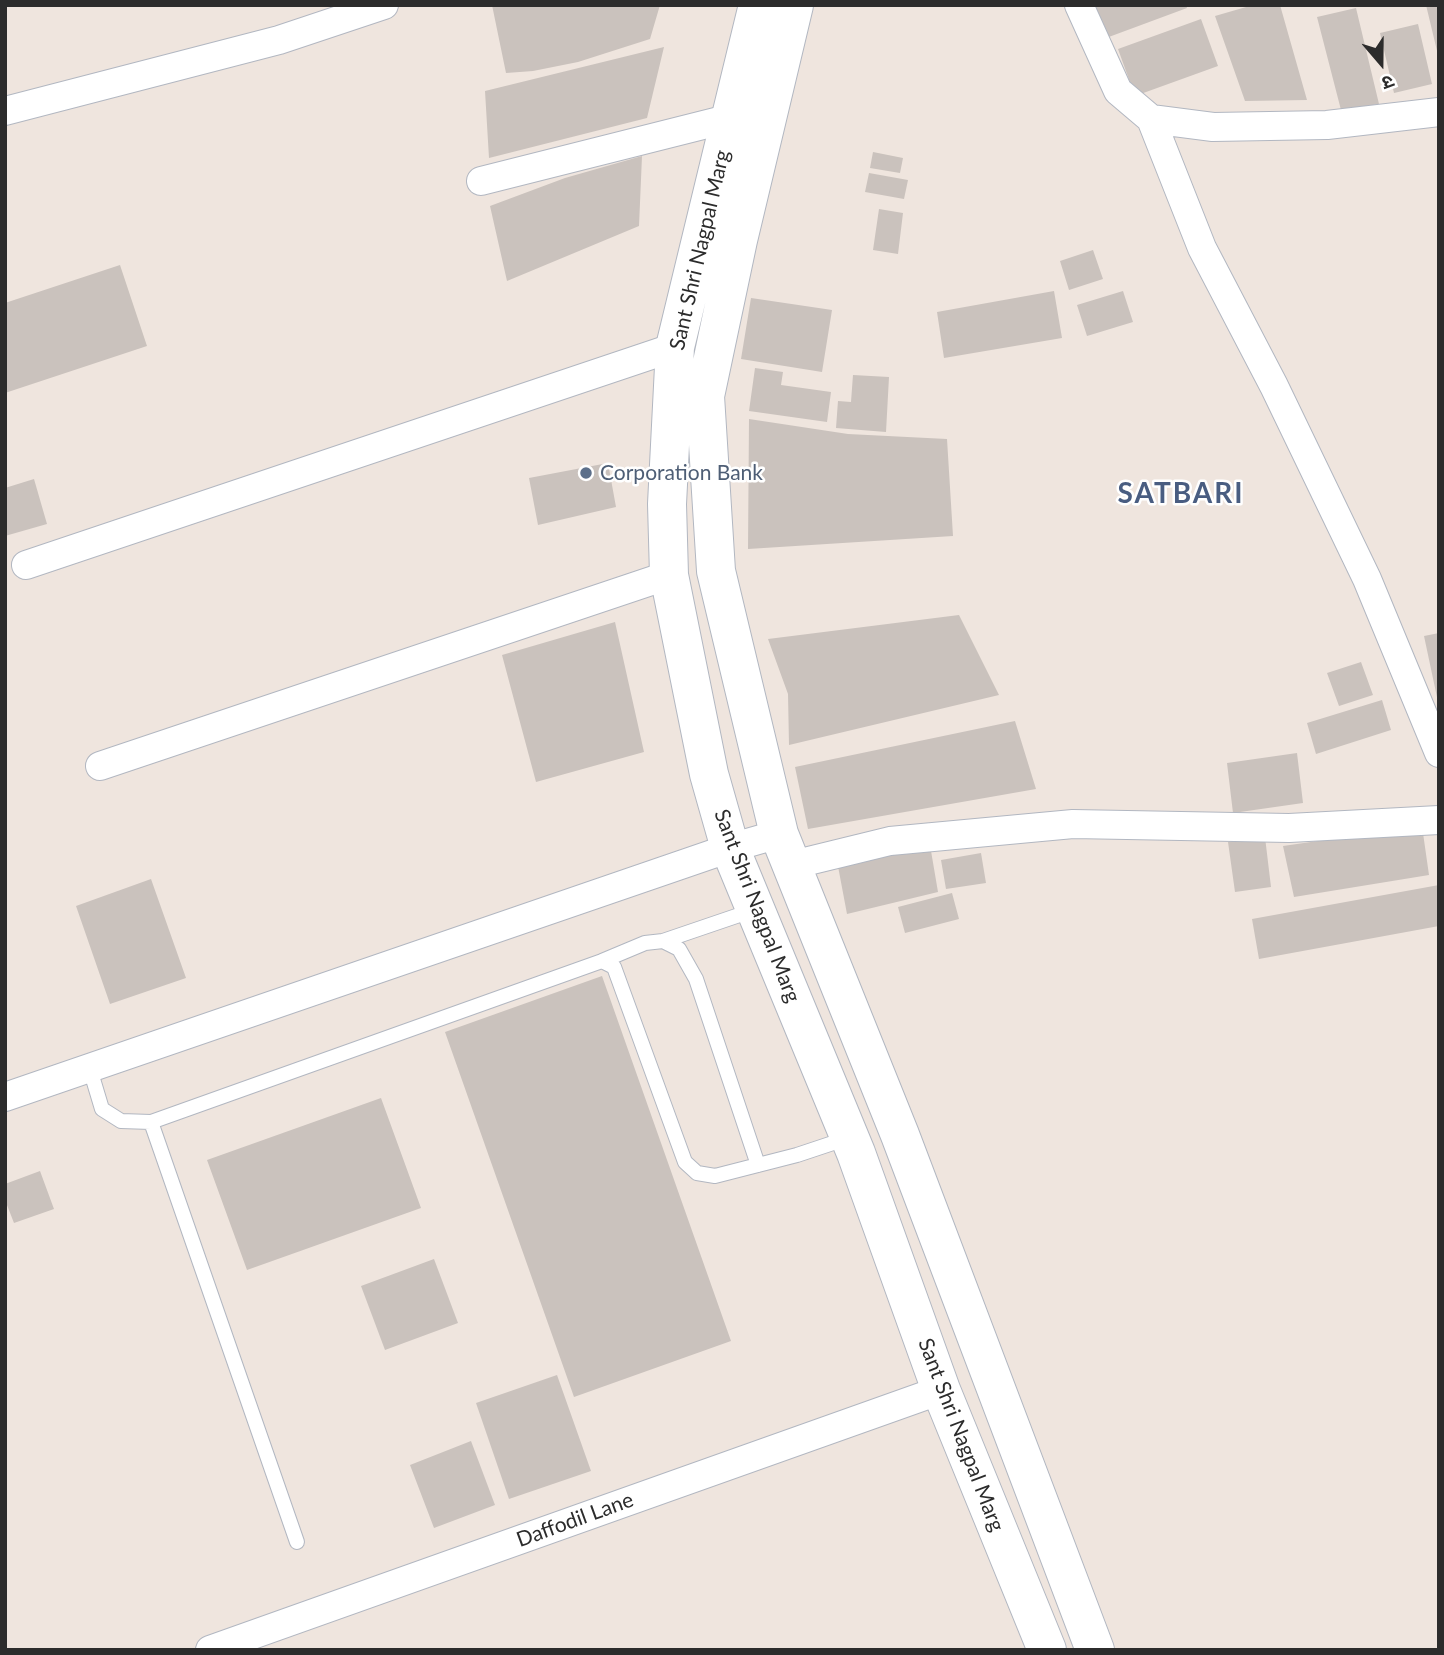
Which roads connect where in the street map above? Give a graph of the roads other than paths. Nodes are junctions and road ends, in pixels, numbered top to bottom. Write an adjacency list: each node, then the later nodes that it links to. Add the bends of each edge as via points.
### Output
1 (384, 5): 5 (street, via 279,40)
2 (758, 5): 7 (main road, Sant Shri Nagpal Marg)
3 (794, 5): 17 (main road, Sant Shri Nagpal Marg, via 705,396 716,571)
4 (1079, 5): 8 (street, via 1118,91)
5 (5, 111)
6 (1439, 112): 8 (street, via 1327,125 1213,127)
7 (731, 118): 9 (street); 10 (main road, Sant Shri Nagpal Marg)
8 (1151, 119): 13 (street, via 1202,248 1367,579)
9 (481, 181)
10 (675, 346): 11 (street); 12 (main road, Sant Shri Nagpal Marg, via 667,504)
11 (26, 565)
12 (669, 575): 14 (street); 16 (main road, Sant Shri Nagpal Marg, via 709,774)
13 (1439, 753)
14 (100, 766)
15 (1439, 820): 17 (street, via 1289,828 1073,824)
16 (730, 848): 17 (street); 18 (main road, Sant Shri Nagpal Marg); 21 (street)
17 (785, 850): 30 (main road, Sant Shri Nagpal Marg, via 900,1135)
18 (755, 910): 19 (lane); 24 (main road, Sant Shri Nagpal Marg)
19 (663, 941): 20 (lane, via 645,943); 25 (lane, via 679,949 696,979)
20 (602, 961): 23 (lane); 25 (lane, via 614,967 685,1162 697,1173 715,1177)
21 (90, 1069): 22 (street); 23 (lane, via 103,1109 121,1121)
22 (5, 1097)
23 (151, 1122): 27 (lane)
24 (850, 1138): 25 (lane); 26 (main road, Sant Shri Nagpal Marg)
25 (758, 1165)
26 (941, 1391): 28 (street, Daffodil Lane); 29 (main road, Sant Shri Nagpal Marg)
27 (297, 1542)
28 (210, 1650)
29 (1046, 1650)
30 (1095, 1650)

